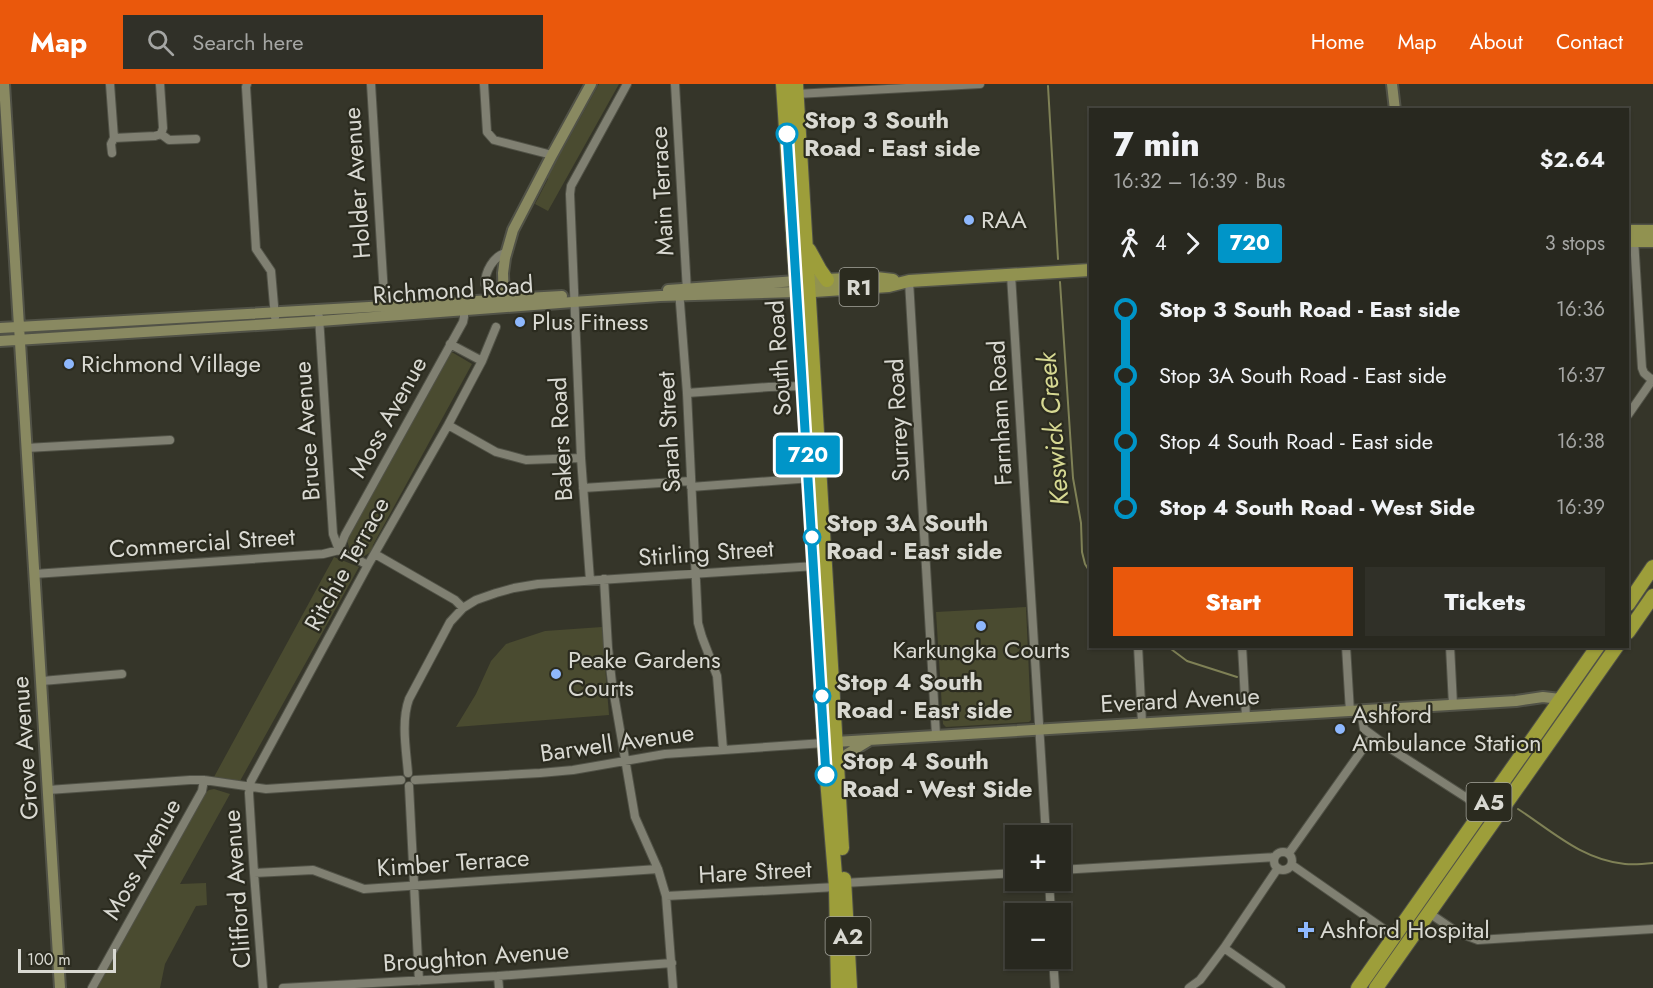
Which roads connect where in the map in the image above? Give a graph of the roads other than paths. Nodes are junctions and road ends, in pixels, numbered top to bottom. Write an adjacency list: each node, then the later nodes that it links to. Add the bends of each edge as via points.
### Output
1 (4, 84): 19 (street, Grove Avenue)
2 (110, 84): 15 (street)
3 (160, 84): 14 (street)
4 (247, 84): 36 (street, via 256,249 271,271)
5 (371, 84): 37 (street, Holder Avenue)
6 (484, 84): 18 (street, via 490,137)
7 (591, 84): 18 (street)
8 (627, 84): 33 (street, Bakers Road, via 570,190)
9 (675, 84): 32 (street, Main Terrace)
10 (980, 84): 12 (street)
11 (1392, 84): 13 (street)
12 (790, 89): 24 (highway, South Road / A2); 31 (highway, South Road / A2, via 792,195)
13 (1395, 108)
14 (161, 134): 15 (street); 16 (street, via 169,140)
15 (114, 138): 17 (street)
16 (196, 139)
17 (112, 153)
18 (552, 155): 25 (street, via 513,230)
19 (12, 193): 20 (street); 40 (street, Grove Avenue)
20 (0, 194)
21 (1653, 231): 22 (main road)
22 (1630, 236): 23 (main road); 47 (street, via 1642,368)
23 (1653, 241)
24 (806, 245): 28 (highway); 31 (highway, South Road / A2)
25 (506, 253): 30 (street, via 497,256 485,275); 34 (street)
26 (1089, 270): 27 (main road, Richmond Road / R1)
27 (1011, 275): 29 (main road, Richmond Road / R1); 85 (street, Farnham Road)
28 (827, 279): 29 (main road, Richmond Road / R1); 31 (main road, Richmond Road / R1)
29 (909, 281): 31 (main road, Richmond Road / R1, via 889,286); 86 (street, Surrey Road)
30 (485, 284)
31 (803, 286): 32 (street, Richmond Road); 48 (highway, South Road / A2); 55 (highway, South Road / A2)
32 (683, 292): 33 (street, Richmond Road); 49 (street, Sarah Street)
33 (574, 299): 34 (street, Richmond Road); 54 (street, Bakers Road)
34 (504, 303): 35 (street, Richmond Road)
35 (464, 305): 37 (street, Richmond Road); 45 (street, Moss Avenue, via 463,322)
36 (275, 311): 38 (street, Richmond Road); 39 (street); 40 (street, Richmond Road)
37 (385, 311): 38 (street, Richmond Road)
38 (319, 316): 39 (street, Richmond Road); 58 (street, Bruce Avenue, via 333,534)
39 (276, 324): 43 (street, Richmond Road)
40 (19, 327): 42 (street, Richmond Road); 43 (street, Grove Avenue)
41 (496, 327): 46 (street, Ritchie Terrace)
42 (0, 328)
43 (20, 340): 44 (street, Richmond Road); 53 (street, Grove Avenue)
44 (0, 341)
45 (450, 344): 46 (street); 58 (street, Moss Avenue)
46 (482, 361): 51 (street, Ritchie Terrace)
47 (1652, 380): 50 (street)
48 (803, 386): 49 (street); 55 (highway, South Road / A2)
49 (687, 393): 56 (street, Sarah Street)
50 (1629, 414)
51 (448, 425): 54 (street, via 496,452 526,460); 59 (street, Ritchie Terrace)
52 (170, 440): 53 (street)
53 (26, 448): 63 (street, Grove Avenue)
54 (581, 458): 57 (street, Bakers Road)
55 (814, 478): 56 (street); 61 (highway, South Road / A2)
56 (691, 484): 57 (street); 64 (street, Sarah Street)
57 (583, 488): 66 (street, Bakers Road)
58 (339, 550): 60 (street); 63 (street, Commercial Street)
59 (375, 554): 60 (street, Ritchie Terrace); 69 (street)
60 (368, 565): 97 (street, Ritchie Terrace, via 252,776)
61 (819, 565): 64 (street, Stirling Street); 89 (highway, South Road / A2)
62 (1653, 567): 68 (highway)
63 (34, 574): 78 (street, Grove Avenue)
64 (696, 574): 65 (street, Stirling Street); 90 (street, Sarah Street, via 698,623 717,676)
65 (604, 579): 66 (street, Stirling Street); 91 (street, via 608,648)
66 (590, 580): 69 (street, Stirling Street, via 514,588)
67 (1653, 596): 70 (highway)
68 (1629, 603)
69 (463, 608): 93 (street, via 450,622 407,705)
70 (1630, 624)
71 (1138, 648): 84 (street)
72 (1242, 648): 83 (street)
73 (1346, 648): 82 (street)
74 (1452, 648): 80 (street)
75 (1597, 648): 79 (highway, A5)
76 (1616, 648): 81 (highway, A5)
77 (122, 674): 78 (street)
78 (42, 681): 98 (street, Grove Avenue)
79 (1557, 704): 80 (street, Everard Avenue, via 1527,700); 81 (street, Everard Avenue); 99 (highway, A5)
80 (1453, 705): 82 (street, Everard Avenue)
81 (1573, 707): 102 (highway, A5)
82 (1356, 711): 83 (street, Everard Avenue); 87 (street)
83 (1246, 717): 84 (street, Everard Avenue)
84 (1142, 723): 85 (street, Everard Avenue)
85 (1040, 730): 86 (street, Everard Avenue); 100 (street, Farnham Road)
86 (936, 735): 88 (street, Everard Avenue)
87 (1372, 736): 99 (street); 103 (street)
88 (873, 739): 89 (street, Everard Avenue); 92 (street)
89 (830, 742): 90 (street, Barwell Avenue); 92 (highway, South Road / A2); 112 (highway, South Road / A2)
90 (723, 749): 91 (street, Barwell Avenue)
91 (625, 760): 96 (street, Barwell Avenue, via 573,770); 107 (street, via 635,818)
92 (836, 763): 112 (highway, South Road / A2)
93 (408, 773): 95 (street); 96 (street, via 413,776)
94 (204, 780): 97 (street); 98 (street); 127 (street, Moss Avenue, via 202,791)
95 (401, 780): 96 (street, via 405,786); 97 (street)
96 (412, 783): 111 (street)
97 (250, 787): 109 (street, Clifford Avenue)
98 (48, 790): 126 (street, Grove Avenue)
99 (1484, 809): 101 (highway, A5)
100 (1045, 825)
101 (1461, 840): 102 (highway); 113 (highway, A5)
102 (1473, 849): 115 (highway, A5)
103 (1289, 854): 104 (street, via 1281,852); 105 (street)
104 (1275, 857): 106 (street); 108 (street)
105 (1292, 865): 106 (street); 118 (street)
106 (1278, 868): 119 (street)
107 (658, 869): 111 (street, Kimber Terrace); 114 (street)
108 (1071, 869)
109 (254, 873): 111 (street, Kimber Terrace, via 314,870 364,889); 128 (street, Clifford Avenue)
110 (1005, 874): 112 (street, Hare Street)
111 (414, 885): 124 (street)
112 (840, 885): 114 (street, Hare Street); 132 (highway, South Road / A2); 133 (highway, South Road / A2)
113 (1423, 894): 115 (highway); 116 (highway, A5)
114 (666, 896): 120 (street)
115 (1429, 913): 116 (highway, via 1419,912); 117 (street, via 1457,932 1478,940); 125 (highway, A5)
116 (1406, 918): 118 (highway, A5)
117 (1653, 929)
118 (1394, 936): 122 (highway, A5)
119 (1224, 948): 135 (street, via 1200,980); 136 (street)
120 (672, 963): 123 (street, Broughton Avenue); 131 (street)
121 (1054, 969): 134 (street)
122 (1367, 975): 125 (highway); 137 (highway, A5)
123 (498, 976): 124 (street, Broughton Avenue); 130 (street)
124 (419, 981): 129 (street, Broughton Avenue)
125 (1377, 986)
126 (60, 988)
127 (92, 988)
128 (263, 988)
129 (283, 988)
130 (499, 988)
131 (672, 988)
132 (838, 988)
133 (850, 988)
134 (1055, 988)
135 (1189, 988)
136 (1281, 988)
137 (1358, 988)

